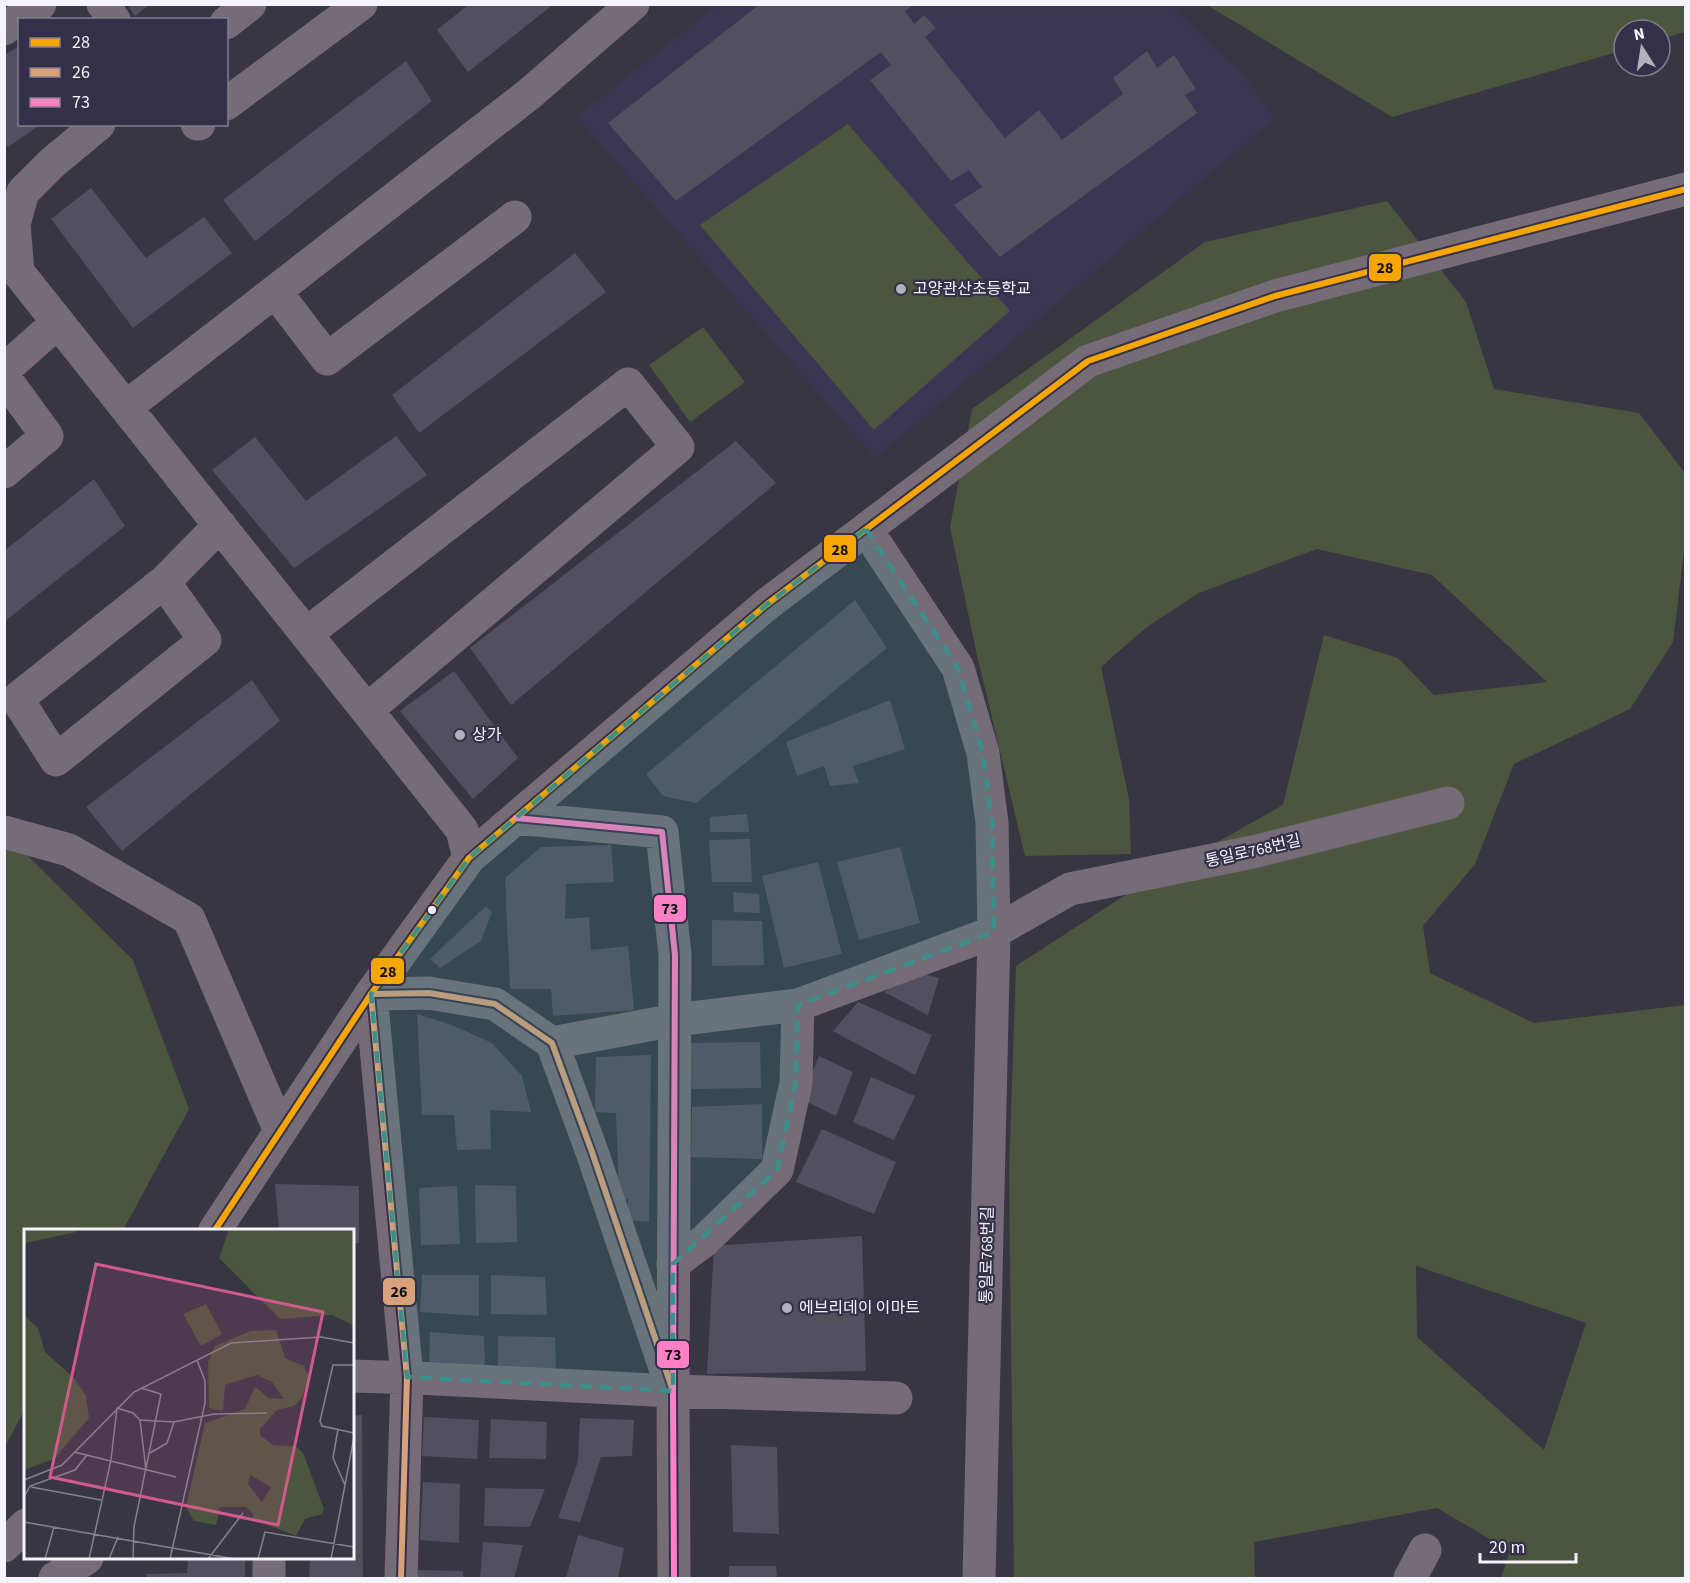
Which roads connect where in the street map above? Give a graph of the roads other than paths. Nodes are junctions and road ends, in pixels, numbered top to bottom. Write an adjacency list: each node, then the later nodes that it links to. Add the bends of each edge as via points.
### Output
1 (40, 4): 6 (street)
2 (103, 4): 7 (street)
3 (250, 4): 9 (street)
4 (361, 4): 11 (street)
5 (633, 4): 15 (street, via 528,95)
6 (20, 18)
7 (113, 18)
8 (18, 19): 10 (street)
9 (228, 21)
10 (4, 29)
11 (228, 103)
12 (97, 126): 16 (street, via 23,192 14,224 18,272)
13 (1686, 189): 22 (street, via 1275,296 1088,361)
14 (515, 217): 15 (street, via 327,359)
15 (275, 291): 19 (street)
16 (58, 322): 17 (street); 19 (street)
17 (4, 370)
18 (4, 376): 20 (street, via 47,436)
19 (126, 407): 21 (street)
20 (4, 472)
21 (220, 525): 23 (street); 24 (street)
22 (866, 529): 27 (street, via 766,605); 30 (street, 통일로768번길, via 958,668 983,753 992,823)
23 (164, 582): 23 (street, via 17,699 56,760 205,640)
24 (306, 633): 25 (street); 25 (street, via 628,384 678,447)
25 (367, 710): 29 (street, via 462,830)
26 (1448, 803): 30 (street, 통일로768번길, via 1253,852 1070,890)
27 (516, 818): 29 (street); 33 (street, via 662,832 675,955)
28 (4, 832): 35 (street, via 69,850 189,919)
29 (469, 858): 31 (street)
30 (994, 932): 32 (street); 51 (street, 통일로768번길)
31 (371, 994): 34 (street, via 429,993 495,1004); 35 (street); 39 (street)
32 (798, 1005): 33 (street); 37 (street, via 796,1083 777,1170 704,1241)
33 (675, 1020): 34 (street); 37 (street)
34 (552, 1043): 40 (street)
35 (280, 1131): 36 (street)
36 (216, 1229)
37 (673, 1264): 40 (street)
38 (354, 1376): 39 (street)
39 (407, 1377): 40 (street); 49 (street)
40 (673, 1391): 41 (street); 50 (street)
41 (896, 1398)
42 (24, 1527): 43 (street)
43 (4, 1546)
44 (1425, 1550): 52 (street)
45 (84, 1559): 47 (street)
46 (268, 1559): 48 (street)
47 (55, 1578)
48 (269, 1578)
49 (401, 1578)
50 (674, 1578)
51 (979, 1578)
52 (1410, 1578)

